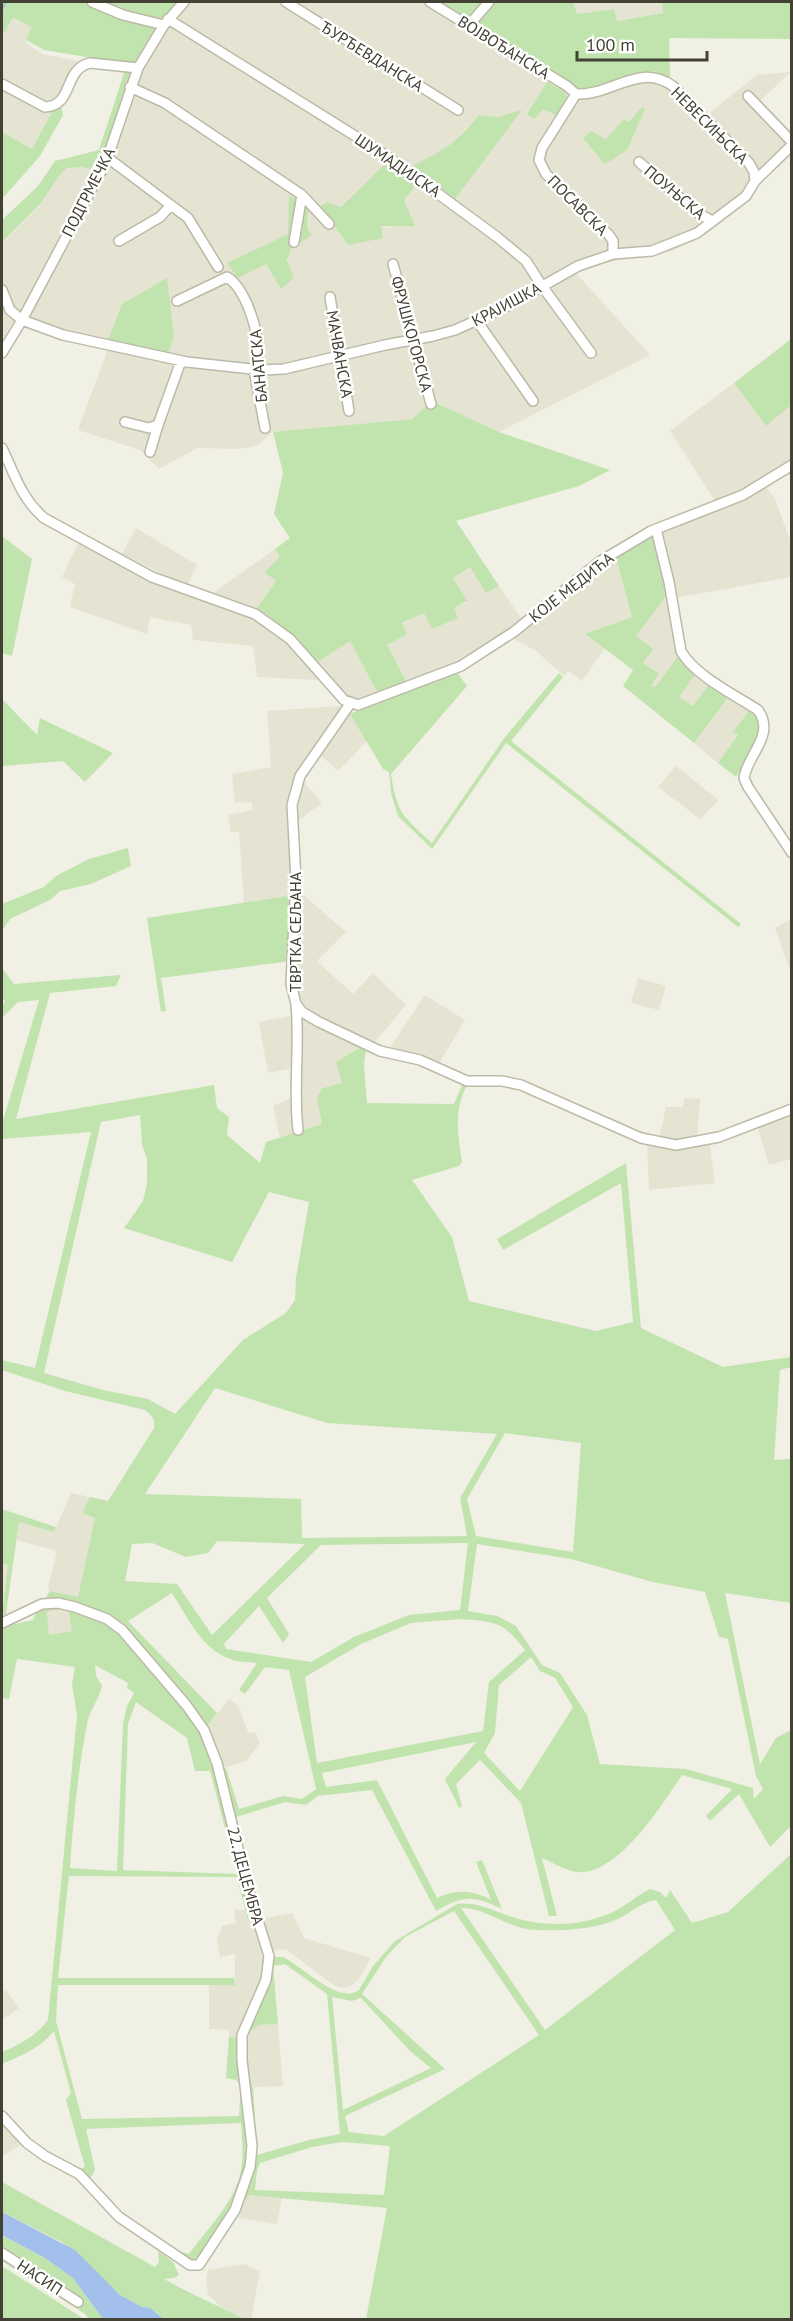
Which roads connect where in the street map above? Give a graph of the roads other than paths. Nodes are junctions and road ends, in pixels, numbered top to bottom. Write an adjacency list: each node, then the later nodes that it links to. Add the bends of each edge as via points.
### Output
1 (93, 2): 6 (street, ШУМАДИЈСКА, via 123,15)
2 (184, 2): 6 (street, ПОДГРМЕЧКА)
3 (286, 2): 13 (street, ЂУРЂЕВДАНСКА)
4 (430, 2): 7 (street, ВОЈВОЂАНСКА)
5 (489, 2): 7 (street)
6 (166, 22): 8 (street, ПОДГРМЕЧКА); 29 (street, ШУМАДИЈСКА, via 384,153 526,261)
7 (469, 25): 11 (street, ВОЈВОЂАНСКА)
8 (138, 68): 9 (street, via 82,65 76,69 62,100 52,107); 10 (street, ПОДГРМЕЧКА)
9 (2, 84)
10 (130, 87): 15 (street, ПОДГРМЕЧКА); 18 (street, via 165,103)
11 (576, 94): 17 (street, НЕВЕСИЊСКА, via 655,77 674,87 734,147 752,167); 26 (street, ПОСАВСКА, via 542,148 539,160 546,174 609,235)
12 (748, 96): 14 (street)
13 (458, 110)
14 (792, 144): 17 (street, КРАЈИШКА)
15 (108, 158): 19 (street); 33 (street, ПОДГРМЕЧКА)
16 (639, 162): 20 (street, ПОУЊСКА)
17 (755, 181): 21 (street, КРАЈИШКА, via 746,196)
18 (302, 195): 22 (street); 25 (street)
19 (171, 205): 24 (street, via 160,217); 28 (street, via 188,218)
20 (702, 217): 21 (street, ПОУЊСКА); 23 (street)
21 (712, 221): 23 (street, КРАЈИШКА)
22 (329, 224)
23 (696, 233): 26 (street, КРАЈИШКА, via 652,251)
24 (119, 241)
25 (294, 242)
26 (613, 254): 29 (street, КРАЈИШКА, via 578,266)
27 (393, 264): 35 (street, ФРУШКОГОРСКА)
28 (218, 267)
29 (542, 286): 34 (street, КРАЈИШКА); 37 (street, ШУМАДИЈСКА)
30 (2, 290): 33 (street, via 10,310)
31 (330, 297): 38 (street, МАЧВАНСКА)
32 (177, 301): 40 (street, БАНАТСКА, via 227,277 240,288 255,326 258,362)
33 (22, 320): 36 (street, ПОДГРМЕЧКА); 39 (street, КРАЈИШКА, via 63,335)
34 (477, 321): 35 (street, КРАЈИШКА); 41 (street)
35 (414, 340): 38 (street, КРАЈИШКА); 42 (street, ФРУШКОГОРСКА)
36 (2, 353)
37 (591, 353)
38 (342, 356): 40 (street, КРАЈИШКА, via 284,369); 43 (street, МАЧВАНСКА)
39 (181, 361): 40 (street, КРАЈИШКА); 45 (street)
40 (254, 370): 46 (street, БАНАТСКА)
41 (533, 401)
42 (431, 404)
43 (349, 411)
44 (125, 422): 45 (street, via 149,428)
45 (158, 425): 48 (street)
46 (265, 428)
47 (2, 448): 51 (street, via 21,491 44,518 152,577 255,614 290,639)
48 (150, 452)
49 (792, 465): 50 (street, КОЈЕ МЕДИЋА, via 743,495)
50 (656, 529): 51 (street, КОЈЕ МЕДИЋА, via 599,562 515,631 461,666 358,705); 52 (street, via 681,651 705,676 761,715 763,735 744,778)
51 (350, 704): 53 (street, ТВРТКА СЕЉАНА, via 300,776 292,805 296,880 291,984)
52 (792, 853)
53 (296, 1004): 54 (street, ТВРТКА СЕЉАНА, via 319,1023 380,1051 420,1060 467,1081 521,1084 641,1138 664,1144 711,1140); 55 (street)
54 (792, 1109)
55 (298, 1130)
56 (2, 1623): 57 (street, 22. ДЕЦЕМБРА, via 42,1604 58,1603 107,1619 122,1630 187,1706 204,1730 217,1763 269,1956 266,1980 242,2035 252,2146 250,2167 235,2210 199,2265 190,2265 119,2217 79,2174 27,2143)
57 (2, 2116)
58 (2, 2253): 59 (street, НАСИП)
59 (78, 2302)

